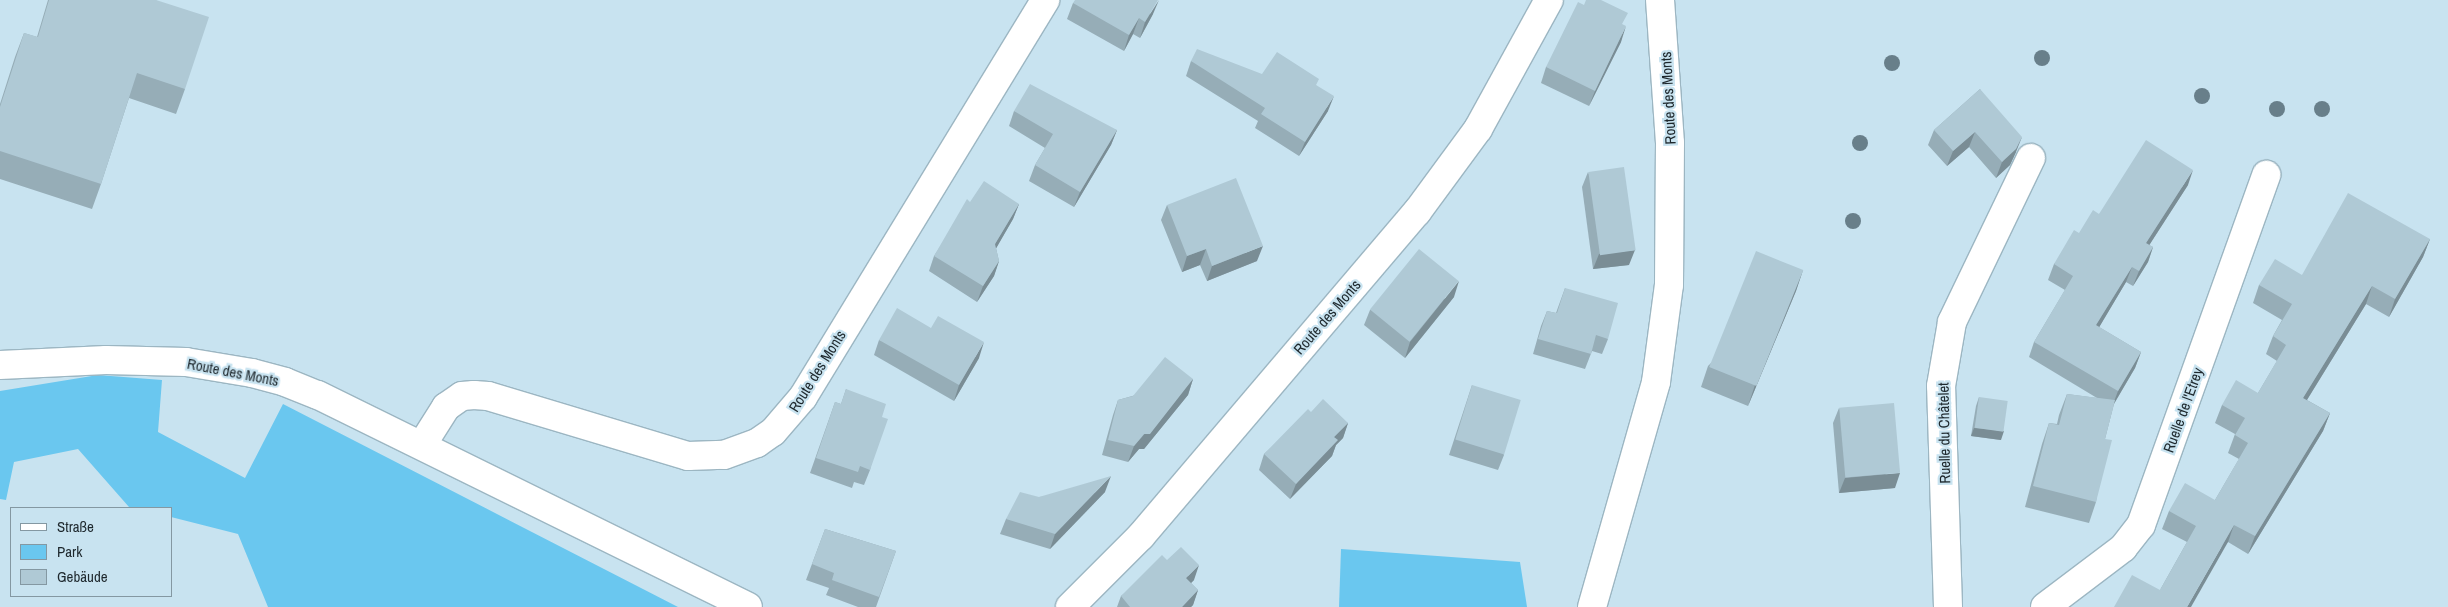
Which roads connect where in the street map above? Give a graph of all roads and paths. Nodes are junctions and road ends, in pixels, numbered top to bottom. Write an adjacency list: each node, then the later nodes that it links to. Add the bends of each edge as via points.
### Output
1 (1045, 0): 7 (street, Route des Monts, via 803,397 773,432 757,443 724,455 688,456 488,396 474,395 462,396 446,407)
2 (1549, 0): 9 (street, Route des Monts, via 1478,129 1418,212 1142,536)
3 (1660, 0): 10 (street, Route des Monts, via 1670,143 1671,232 1667,304 1649,409)
4 (2031, 158): 11 (street, Ruelle du Châtelet, via 1952,322 1942,386)
5 (2266, 175): 12 (street, Ruelle de l'Etrey, via 2141,526 2123,548)
6 (0, 365): 7 (street, Route des Monts, via 115,360 216,365 260,375 318,395)
7 (422, 445): 8 (street, Route des Monts)
8 (748, 607)
9 (1070, 607)
10 (1592, 607)
11 (1948, 607)
12 (2045, 607)

